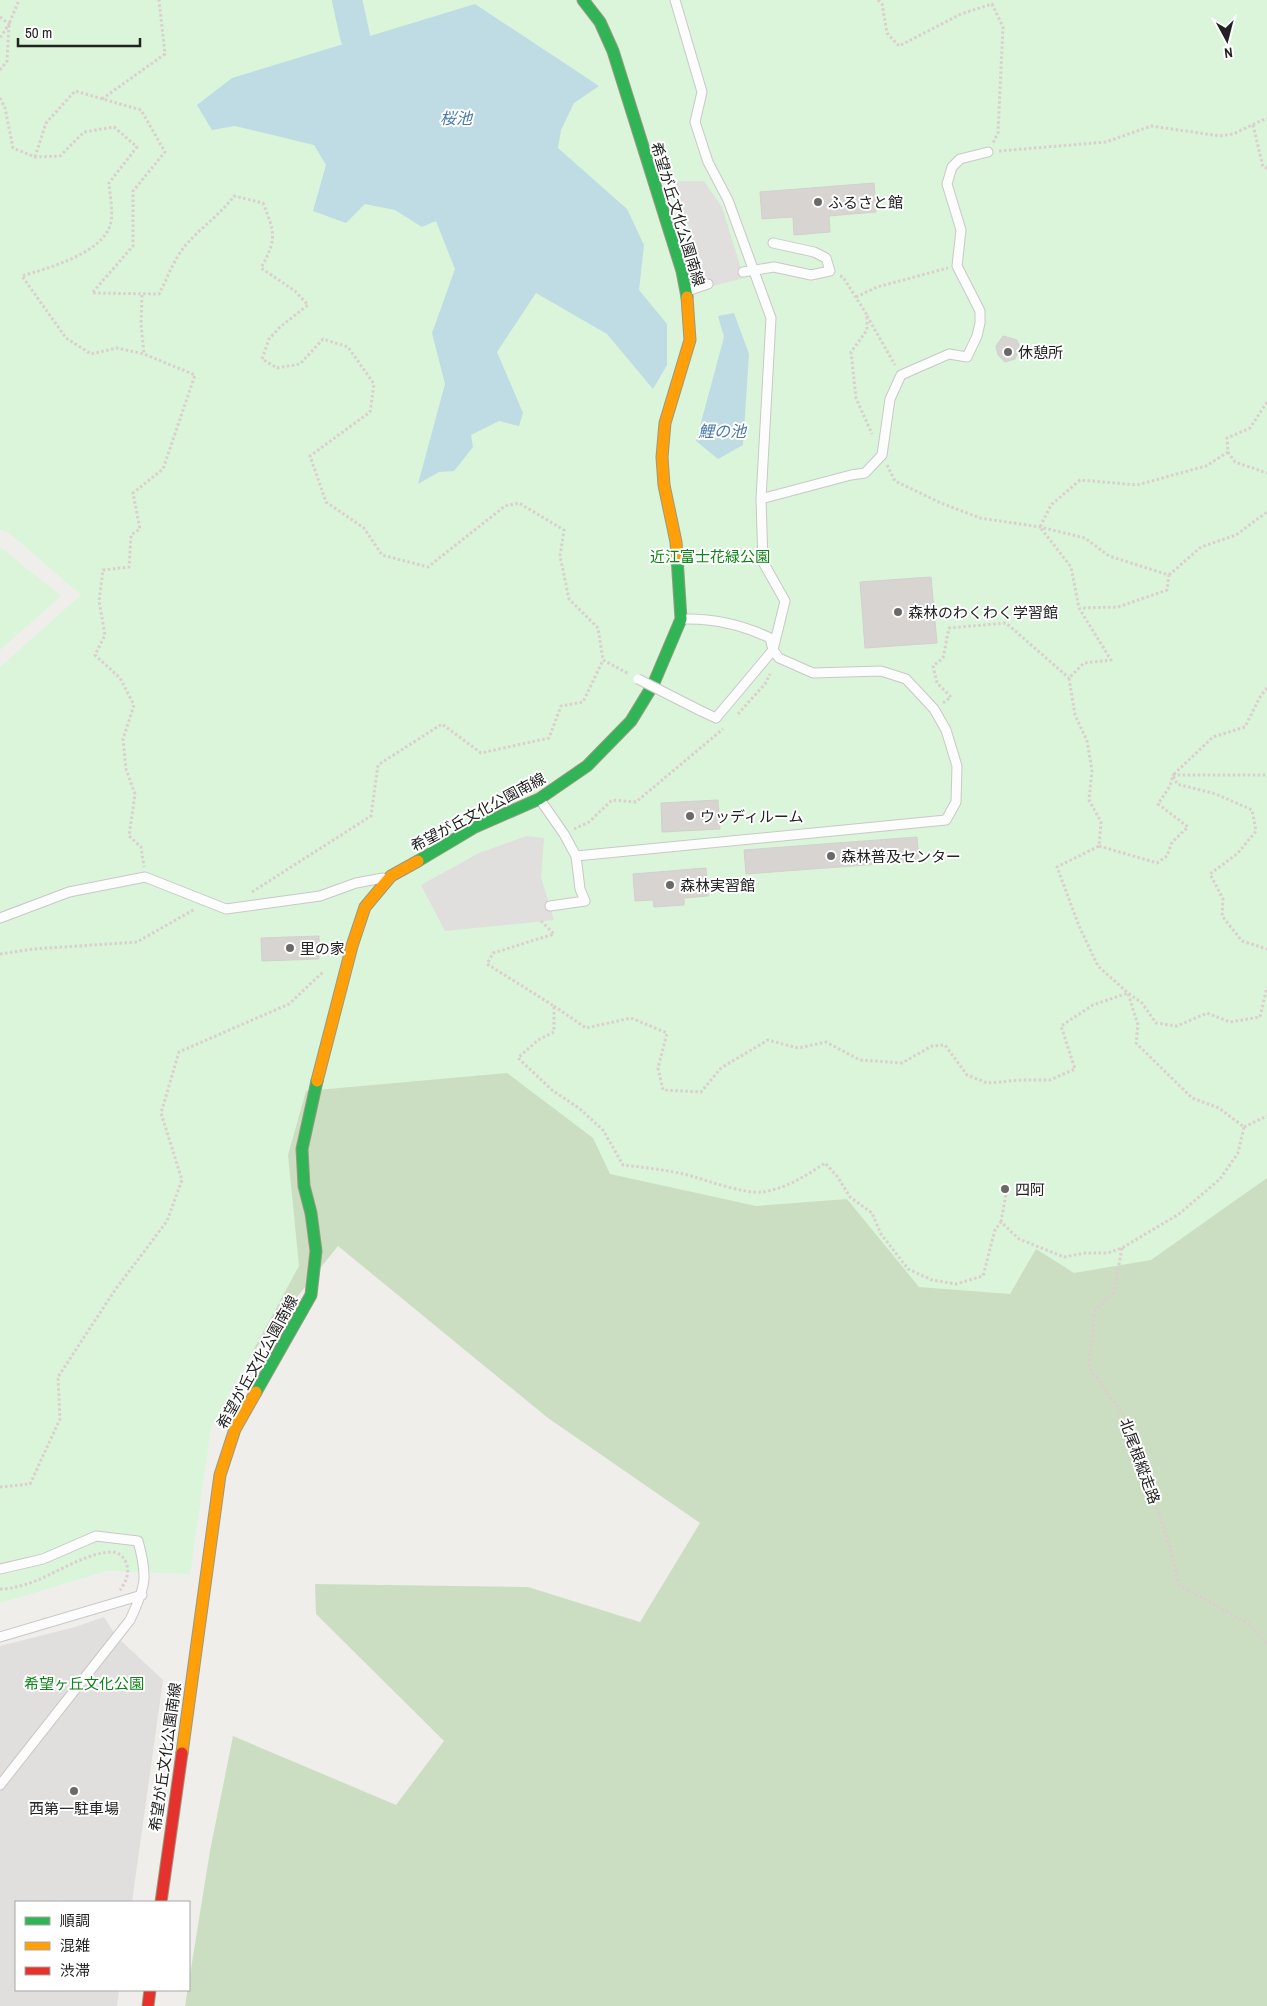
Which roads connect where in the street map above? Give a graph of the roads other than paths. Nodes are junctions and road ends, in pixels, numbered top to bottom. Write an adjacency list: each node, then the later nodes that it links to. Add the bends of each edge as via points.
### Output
1 (584, 0): 8 (main road, 希望が丘文化公園南線, via 600,22 612,51)
2 (675, 0): 5 (lane, via 702,92 695,122)
3 (988, 152): 9 (lane, via 960,159 952,167 947,184 961,230 956,266 980,311 972,350 967,357 949,354 901,375 890,399 882,455 866,472)
4 (773, 243): 5 (lane, via 814,252 826,258 830,271 811,276 774,267)
5 (753, 270): 6 (lane); 9 (lane, via 771,318)
6 (743, 272)
7 (708, 284): 8 (lane)
8 (687, 292): 10 (main road, 希望が丘文化公園南線, via 690,340 665,423 662,457 664,485 676,542)
9 (761, 498): 11 (lane, via 763,562 785,601)
10 (681, 620): 11 (lane, via 734,623 770,638); 13 (main road, 希望が丘文化公園南線, via 653,685 631,721 587,766)
11 (776, 654): 12 (lane, bridge, via 716,718); 14 (lane, via 813,673 881,671 906,679 934,709 946,730 957,766 956,802 946,820)
12 (638, 679)
13 (539, 798): 14 (lane); 15 (main road, 希望が丘文化公園南線, via 475,828)
14 (576, 856): 16 (lane, via 580,889 585,901)
15 (391, 876): 17 (lane, via 356,883 320,896 226,909 145,877 68,892); 22 (main road, 希望が丘文化公園南線, via 365,907 352,946 302,1149 304,1186 316,1251 311,1295 235,1429 220,1475)
16 (550, 906)
17 (0, 918)
18 (0, 1569): 19 (lane, via 43,1559 96,1536 138,1541 146,1567)
19 (142, 1595): 20 (lane); 21 (lane, via 130,1620)
20 (0, 1637)
21 (0, 1785)
22 (162, 1901)
23 (150, 1991): 24 (main road)
24 (148, 2006)

